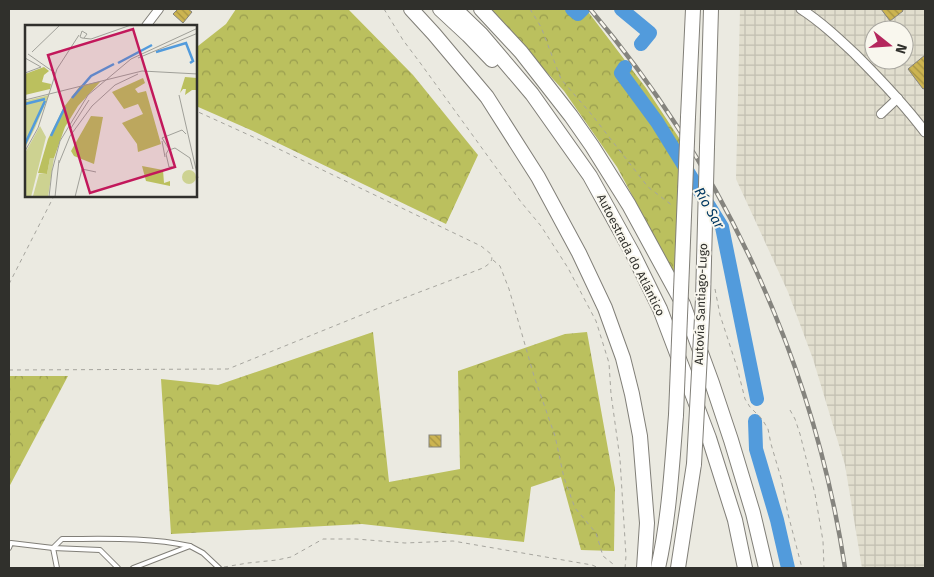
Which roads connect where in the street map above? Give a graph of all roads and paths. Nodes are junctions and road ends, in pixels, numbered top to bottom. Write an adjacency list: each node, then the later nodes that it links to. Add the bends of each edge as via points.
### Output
1 (159, 9): 12 (street)
2 (384, 9): 37 (path, via 403,40 541,226 596,321 609,363 620,459)
3 (411, 9): 38 (highway, via 487,97 538,177 605,308 623,358 640,436 647,523)
4 (440, 9): 18 (highway, via 515,86)
5 (456, 9): 18 (highway, Autoestrada do Atlántico, via 532,94 590,176)
6 (481, 9): 29 (highway, Autoestrada do Atlántico, via 521,52 592,146 629,205 683,304 731,440)
7 (530, 9): 19 (path, via 541,27 561,78 648,187)
8 (693, 9): 39 (highway, Autovía Santiago-Lugo, bridge, via 676,415 671,480)
9 (711, 9): 40 (highway, Autovía Santiago-Lugo, bridge, via 694,464)
10 (802, 9): 11 (street)
11 (813, 12): 13 (street)
12 (147, 25)
13 (898, 98): 15 (street); 16 (street)
14 (198, 112): 20 (path, via 481,246 491,254)
15 (882, 114)
16 (925, 132)
17 (53, 198): 21 (path)
18 (603, 202): 30 (highway, Autoestrada do Atlántico, via 660,309 709,438 735,520)
19 (676, 208)
20 (492, 260): 23 (path, via 483,268 228,369); 36 (path, via 500,266 509,289 575,508 596,533 602,556)
21 (9, 284)
22 (713, 284): 42 (path, via 745,399 768,429)
23 (9, 370)
24 (790, 410): 43 (path, via 800,434 814,494 823,541)
25 (10, 543): 27 (lane); 28 (lane)
26 (190, 546): 28 (lane, via 141,540 62,539); 33 (lane); 34 (lane, via 204,553)
27 (9, 548)
28 (53, 548): 31 (lane); 32 (lane, via 100,550)
29 (764, 562): 41 (highway, Autoestrada do Atlántico)
30 (744, 565)
31 (57, 568)
32 (118, 568)
33 (133, 568)
34 (219, 568): 35 (path, via 292,556 323,539 356,539 405,543 453,541)
35 (599, 568)
36 (614, 568)
37 (625, 568)
38 (644, 568)
39 (658, 568)
40 (678, 568)
41 (770, 568)
42 (802, 568)
43 (824, 568)

